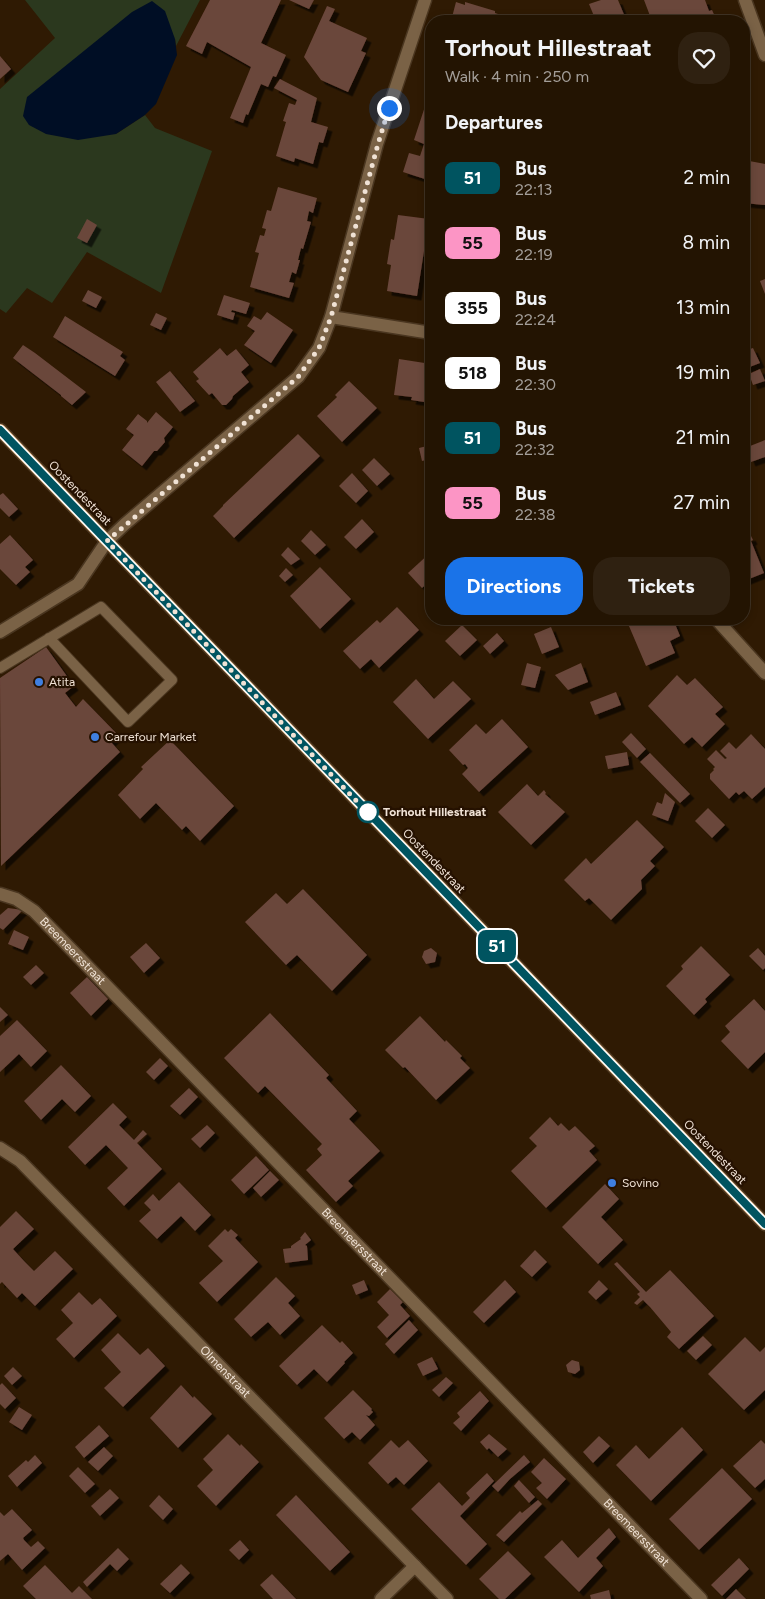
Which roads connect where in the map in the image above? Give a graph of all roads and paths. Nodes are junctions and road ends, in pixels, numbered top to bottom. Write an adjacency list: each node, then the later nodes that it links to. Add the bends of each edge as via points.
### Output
1 (425, 0): 4 (street, via 378,144)
2 (745, 0): 3 (street)
3 (765, 55)
4 (331, 317): 5 (street); 7 (street, via 319,348 298,377)
5 (425, 332)
6 (0, 430): 7 (main road, Oostendestraat)
7 (107, 541): 9 (street, via 78,584); 15 (main road, Oostendestraat)
8 (721, 625): 12 (street)
9 (0, 632)
10 (49, 638): 10 (lane, via 128,722 172,680 101,607); 11 (lane)
11 (0, 668)
12 (765, 674)
13 (0, 894): 19 (street, Breemeersstraat, via 34,910)
14 (0, 1148): 16 (street, Olmenstraat, via 27,1168)
15 (765, 1224)
16 (415, 1566): 17 (street); 18 (street, Olmenstraat)
17 (381, 1599)
18 (447, 1599)
19 (701, 1599)

